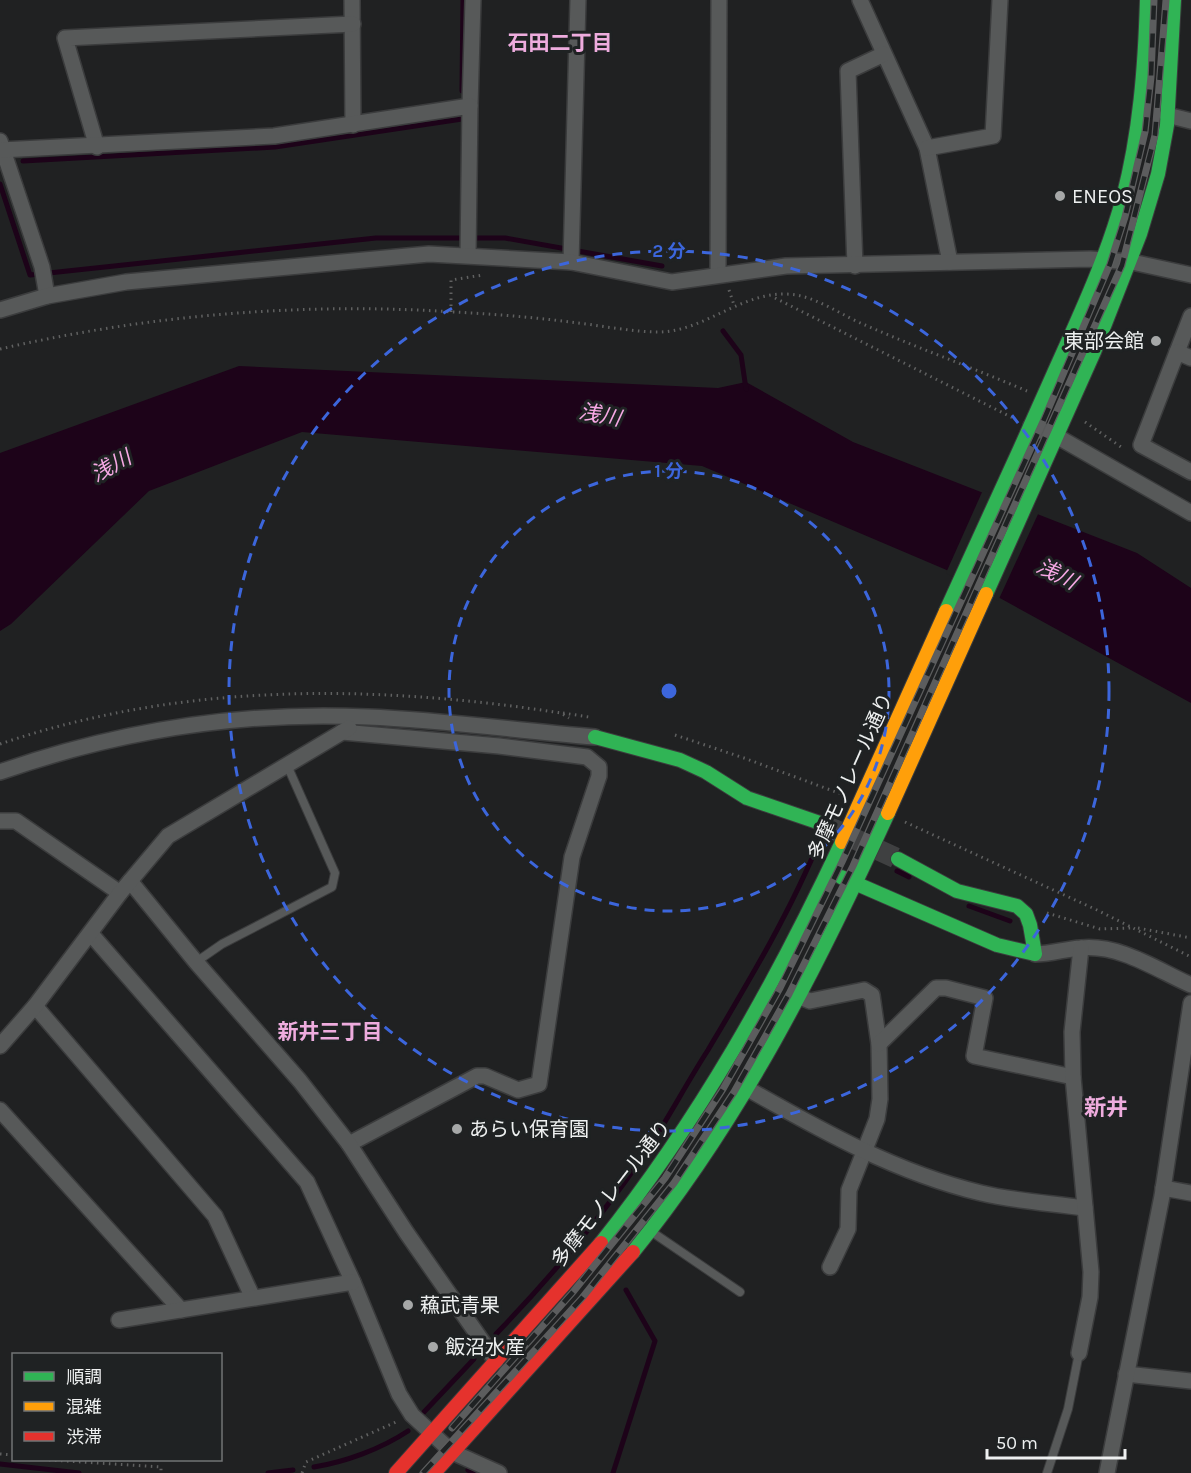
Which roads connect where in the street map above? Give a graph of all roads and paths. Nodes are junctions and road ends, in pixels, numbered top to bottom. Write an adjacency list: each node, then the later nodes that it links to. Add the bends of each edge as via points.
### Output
1 (352, 0): 9 (street)
2 (473, 0): 11 (street)
3 (578, 0): 19 (street)
4 (718, 0): 25 (street)
5 (860, 0): 10 (street)
6 (999, 0): 17 (street, via 993,136)
7 (1147, 0): 20 (main road, 多摩モノレール通り, via 1144,72 1135,141 1116,224)
8 (1174, 0): 12 (main road)
9 (353, 24): 14 (street); 16 (street, via 65,38)
10 (884, 54): 17 (street); 23 (street, via 848,72)
11 (470, 106): 14 (street); 18 (street)
12 (1167, 114): 13 (street); 22 (main road, via 1154,184)
13 (1191, 121)
14 (353, 125): 16 (street, via 274,136)
15 (1, 146): 16 (street); 27 (street)
16 (97, 147)
17 (927, 148): 21 (street)
18 (468, 251): 19 (street); 27 (street)
19 (572, 259): 25 (street, via 672,282)
20 (1103, 259): 21 (street); 22 (street); 36 (main road, 多摩モノレール通り)
21 (950, 262): 23 (street)
22 (1132, 262): 26 (street); 37 (main road)
23 (855, 266): 25 (street, via 786,266)
24 (489, 274): 30 (path, via 451,280)
25 (718, 275)
26 (1191, 275)
27 (47, 290): 29 (street)
28 (773, 297): 30 (path, via 734,305 691,326 661,332); 35 (path, via 806,298); 36 (path)
29 (0, 310)
30 (451, 312): 32 (path, via 338,309 215,314 103,329)
31 (1191, 316): 33 (street)
32 (0, 350)
33 (1177, 352): 34 (street); 38 (street, via 1141,445)
34 (1191, 358)
35 (1029, 392)
36 (1029, 430): 37 (street); 49 (main road, 多摩モノレール通り)
37 (1055, 442): 39 (street); 45 (main road)
38 (1191, 472)
39 (1191, 513)
40 (367, 717): 41 (street); 42 (street); 44 (street, via 222,721 122,737)
41 (342, 732): 43 (street); 70 (street, via 587,757 599,767 572,857 539,1084 518,1090 477,1076)
42 (595, 737): 47 (main road, via 676,760 706,772 748,798)
43 (287, 765): 50 (street, via 168,836); 60 (lane, via 334,873 332,887 222,944)
44 (0, 772)
45 (894, 811): 51 (main road); 54 (path)
46 (0, 821): 52 (street, via 16,821)
47 (820, 822)
48 (898, 859): 53 (main road, via 957,891 979,899 1011,902)
49 (828, 872): 51 (main road); 83 (main road, 多摩モノレール通り, via 765,994 658,1168 566,1283)
50 (130, 881): 52 (street); 60 (street)
51 (854, 883): 58 (main road, via 997,945); 62 (main road)
52 (120, 893): 55 (street)
53 (1022, 910): 54 (path, via 1036,910 1100,929); 58 (main road, via 1033,935)
54 (1134, 928): 56 (path); 59 (path)
55 (91, 934): 64 (street); 77 (street, via 307,1182)
56 (1191, 938)
57 (1081, 948): 58 (street); 61 (street, via 1113,950); 67 (street, via 1072,1032)
58 (1035, 954)
59 (1191, 957)
60 (196, 962): 70 (street, via 300,1081)
61 (1191, 985)
62 (798, 996): 65 (street, via 810,1001 864,990 872,995); 68 (main road)
63 (1191, 1003): 72 (street)
64 (34, 1006): 66 (street); 79 (street, via 215,1216)
65 (879, 1044): 67 (street, via 936,988 946,988 985,998 974,1056); 71 (street, via 880,1099)
66 (0, 1046)
67 (1073, 1077): 74 (street)
68 (748, 1089): 71 (street); 75 (main road)
69 (0, 1110): 80 (street)
70 (349, 1144): 83 (street)
71 (866, 1153): 74 (street, via 914,1173 981,1193); 76 (street, via 849,1190 848,1229)
72 (1163, 1188): 73 (street); 84 (street)
73 (1191, 1193)
74 (1084, 1208): 82 (street, via 1092,1272)
75 (651, 1231): 78 (lane); 88 (main road, via 588,1308)
76 (830, 1267)
77 (353, 1282): 79 (street); 86 (street, via 399,1394)
78 (740, 1292)
79 (253, 1298): 80 (street)
80 (181, 1310): 81 (street)
81 (119, 1320)
82 (1079, 1353): 96 (lane, via 1068,1409)
83 (496, 1361): 87 (main road, 多摩モノレール通り)
84 (1126, 1374): 85 (street); 90 (street)
85 (1191, 1381)
86 (412, 1415): 87 (street); 92 (path, via 306,1462)
87 (431, 1434): 88 (street); 93 (main road, 多摩モノレール通り)
88 (453, 1452): 94 (main road); 95 (street)
89 (65, 1461): 91 (path, via 161,1467)
90 (1112, 1472)
91 (161, 1473)
92 (302, 1473)
93 (396, 1473)
94 (434, 1473)
95 (499, 1473)
96 (1047, 1473)

